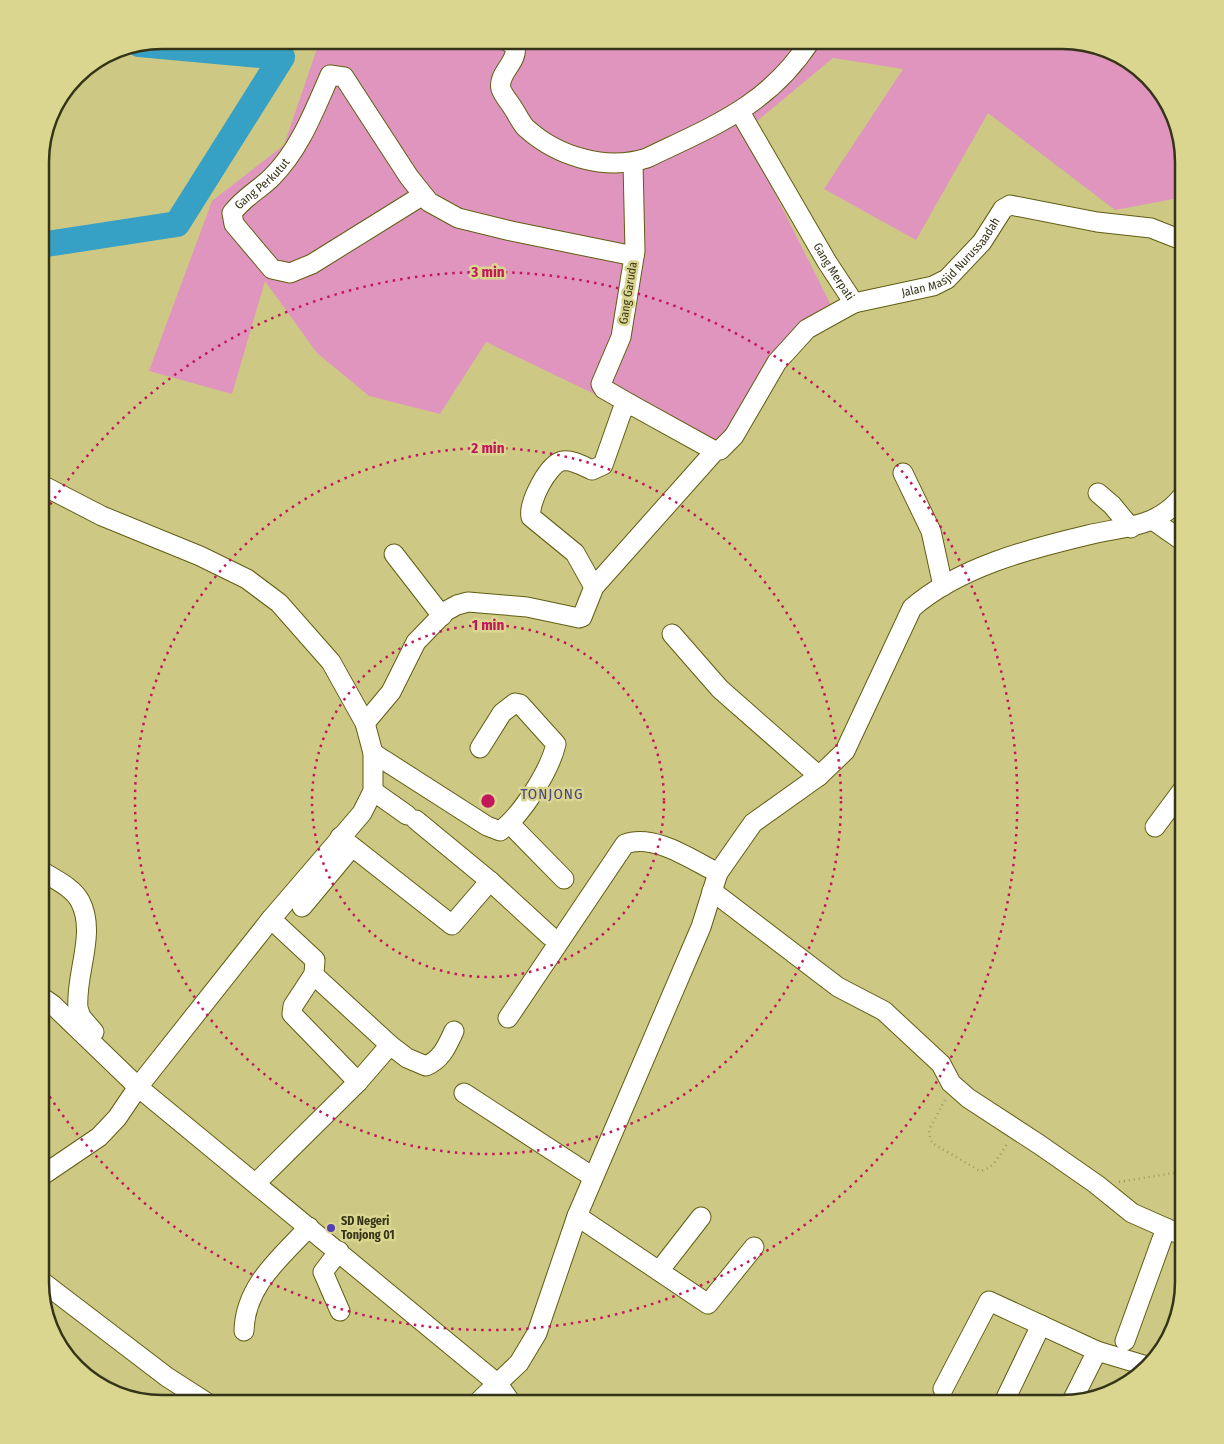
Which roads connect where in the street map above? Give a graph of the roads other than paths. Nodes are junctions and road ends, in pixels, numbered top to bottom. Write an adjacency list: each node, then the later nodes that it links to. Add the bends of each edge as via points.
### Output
1 (515, 49): 4 (street, via 516,54 501,81 501,89 525,127 562,151 598,163)
2 (804, 49): 3 (street, via 776,84)
3 (740, 112): 4 (street); 8 (street, Gang Merpati, via 826,262)
4 (633, 163): 7 (street, Gang Garuda)
5 (423, 194): 5 (street, Gang Perkutut, via 312,264 290,273 272,269 234,224 232,213 243,199 272,177 302,139 330,75 344,77); 7 (street, Gang Perkutut, via 430,202 458,218)
6 (1175, 238): 8 (street, Jalan Masjid Nurussaadah, via 1150,228 1097,222 1010,205 1003,209 969,258 947,279 933,286)
7 (634, 256): 9 (street, Gang Garuda, via 621,337 601,384)
8 (854, 303): 10 (street, Gang Merpati, via 801,334 777,362 734,436 720,450)
9 (630, 404): 10 (street, Gang Garuda); 20 (street, via 622,411 603,464 592,470 572,461 554,464 539,487 530,514 533,520 575,552)
10 (715, 450): 20 (street, Gang Merpati)
11 (903, 473): 19 (street, via 931,530)
12 (49, 489): 23 (street, via 102,516 177,545 247,579 278,603 330,662)
13 (1098, 494): 16 (street)
14 (1175, 503): 15 (street)
15 (1154, 521): 16 (street); 17 (street)
16 (1131, 528): 19 (street, via 1090,534 1033,550 983,567)
17 (1175, 536)
18 (394, 554): 21 (street)
19 (943, 586): 26 (street, via 912,608 852,739 845,751)
20 (594, 587): 21 (street, via 579,618 527,607 468,602 457,605)
21 (442, 616): 23 (street, via 416,642 391,692)
22 (672, 634): 26 (street, via 720,689)
23 (365, 723): 25 (street)
24 (480, 748): 29 (street, via 502,713 515,703 520,704 556,744 554,755 540,780)
25 (373, 753): 27 (street); 29 (street, via 487,826 500,831)
26 (819, 776): 35 (street, via 753,823)
27 (373, 791): 31 (street); 34 (street, via 411,817)
28 (1175, 799): 30 (street)
29 (510, 824): 33 (street)
30 (1154, 826)
31 (346, 842): 34 (street, via 452,925); 36 (street); 37 (street)
32 (49, 876): 45 (street, via 74,893 80,901 86,925 78,1000 81,1017)
33 (564, 879)
34 (490, 881): 38 (street)
35 (715, 882): 41 (street, via 651,841 637,840 625,844); 48 (street, via 701,927); 53 (street, via 838,987 884,1011 941,1064 952,1082 968,1098 1096,1184 1132,1213)
36 (302, 907)
37 (271, 919): 39 (street, via 315,960); 45 (street)
38 (550, 936)
39 (314, 974): 43 (street); 44 (street, via 293,1006 292,1014)
40 (49, 1002): 45 (street)
41 (508, 1018)
42 (454, 1031): 43 (street, via 447,1048 426,1066 407,1058)
43 (390, 1045): 44 (street)
44 (358, 1082): 49 (street)
45 (141, 1083): 47 (street, via 117,1118 99,1137); 49 (street)
46 (464, 1093): 48 (street)
47 (49, 1171)
48 (593, 1176): 50 (street)
49 (256, 1183): 52 (street)
50 (577, 1216): 57 (street); 65 (street, via 537,1333 519,1363)
51 (702, 1217): 57 (street)
52 (309, 1227): 56 (street); 61 (street, via 256,1288 244,1314)
53 (1166, 1228): 54 (street); 62 (street)
54 (1175, 1232)
55 (754, 1246): 57 (street, via 708,1304)
56 (338, 1251): 59 (street, via 323,1272); 65 (street)
57 (659, 1271)
58 (49, 1287): 68 (street, via 167,1378)
59 (340, 1311)
60 (1041, 1325): 63 (street); 66 (street, via 989,1301); 71 (street)
61 (244, 1331)
62 (1124, 1341)
63 (1097, 1351): 64 (street); 67 (street)
64 (1140, 1364)
65 (498, 1384): 69 (street); 70 (street)
66 (943, 1390)
67 (1075, 1394)
68 (194, 1395)
69 (486, 1395)
70 (506, 1395)
71 (1007, 1395)

